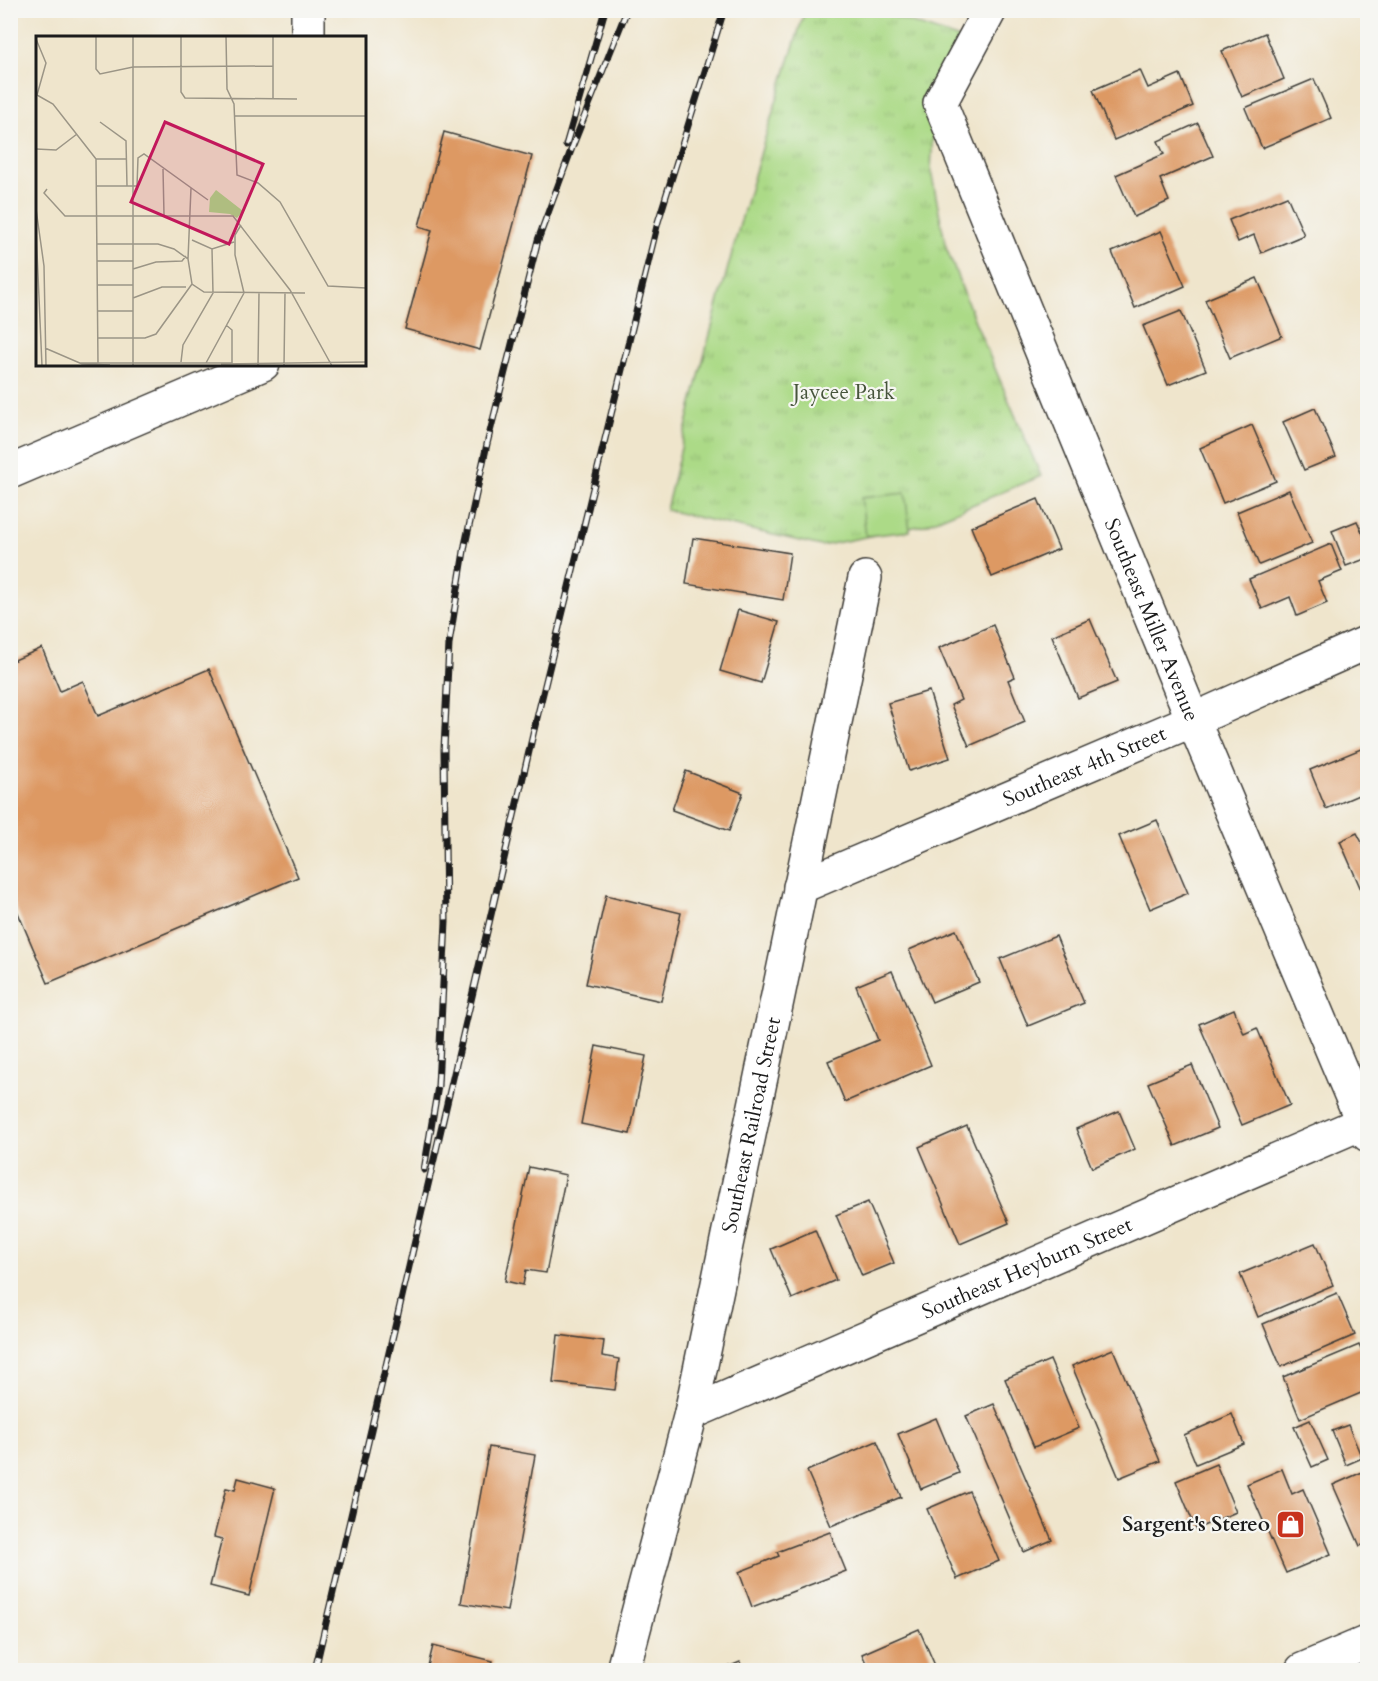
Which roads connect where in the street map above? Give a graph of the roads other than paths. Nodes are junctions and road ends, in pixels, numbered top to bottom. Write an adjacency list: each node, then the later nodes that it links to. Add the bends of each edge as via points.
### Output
1 (308, 10): 3 (street)
2 (990, 10): 8 (street, Southeast Miller Avenue, via 940,103)
3 (308, 36)
4 (258, 366): 5 (street)
5 (10, 472)
6 (865, 578): 9 (street, Southeast Railroad Street)
7 (1368, 642): 8 (street, Southeast 4th Street)
8 (1193, 720): 9 (street, Southeast 4th Street); 10 (street, Southeast Miller Avenue)
9 (800, 887): 11 (street, Southeast Railroad Street)
10 (1365, 1130): 11 (street, Southeast Heyburn Street)
11 (690, 1413): 13 (street, Southeast Railroad Street)
12 (1355, 1655): 14 (street)
13 (622, 1671)
14 (1302, 1671)

